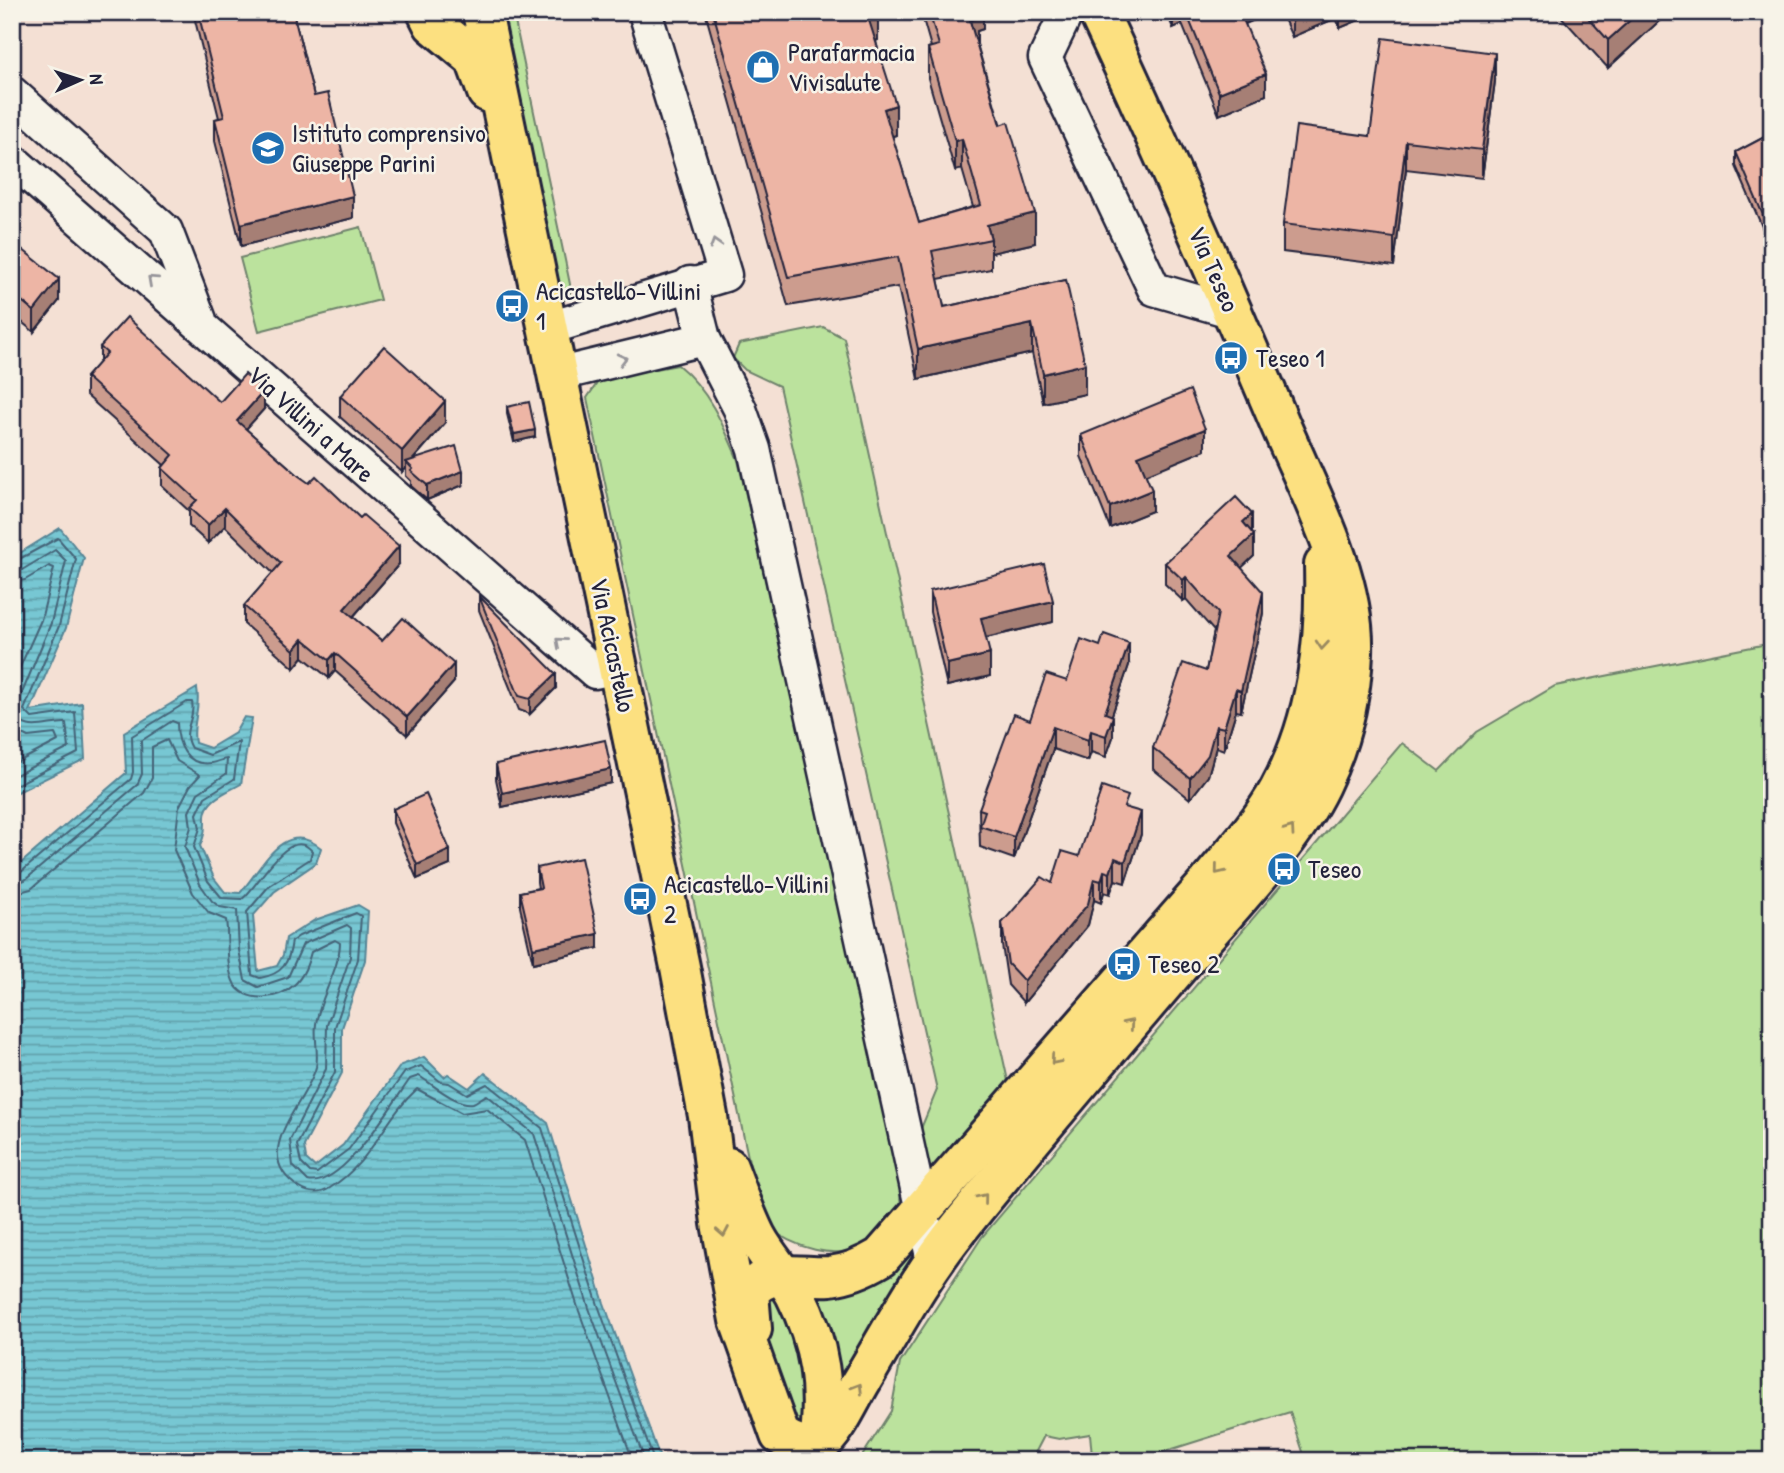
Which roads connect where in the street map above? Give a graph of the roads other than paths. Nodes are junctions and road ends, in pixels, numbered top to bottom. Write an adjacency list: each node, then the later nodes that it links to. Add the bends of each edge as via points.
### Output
1 (482, 12): 8 (main road, Via Acicastello)
2 (645, 12): 9 (street, one-way to 2, via 725,275)
3 (1067, 12): 10 (street, via 1045,58 1154,289)
4 (1098, 12): 10 (main road, Via Teseo)
5 (442, 16): 8 (main road, Via Acicastello, via 475,59)
6 (12, 93): 11 (street, via 166,231)
7 (12, 160): 11 (street, Via Villini a Mare, one-way to 7)
8 (514, 174): 12 (main road, Via Acicastello)
9 (690, 283): 12 (street); 13 (street)
10 (1234, 312): 15 (main road, Via Teseo)
11 (202, 328): 16 (street, Via Villini a Mare, one-way to 11, via 594,671)
12 (546, 329): 14 (main road, Via Acicastello)
13 (704, 339): 14 (street, one-way to 13); 18 (street, via 740,409 754,449)
14 (556, 375): 16 (main road, Via Acicastello)
15 (1324, 528): 18 (main road, one-way to 18, via 1321,660 1303,737 1278,792 1210,881); 20 (main road, Via Teseo, one-way to 15, via 1023,1148 1235,902 1319,787 1337,743 1350,691 1353,651 1352,619)
16 (617, 667): 17 (main road, Via Acicastello)
17 (708, 1116): 19 (main road); 23 (main road, one-way to 23, via 725,1247 739,1320)
18 (921, 1211): 20 (street); 21 (main road, via 881,1257)
19 (760, 1242): 21 (main road, via 778,1252 810,1259); 22 (main road)
20 (933, 1261): 24 (main road, Via Teseo, one-way to 20)
21 (867, 1265): 22 (main road, via 833,1276)
22 (781, 1275): 23 (main road, via 760,1280 749,1293); 24 (main road, via 794,1293 821,1364)
23 (755, 1369): 24 (main road, via 780,1435); 25 (main road)
24 (817, 1452)
25 (772, 1461)

